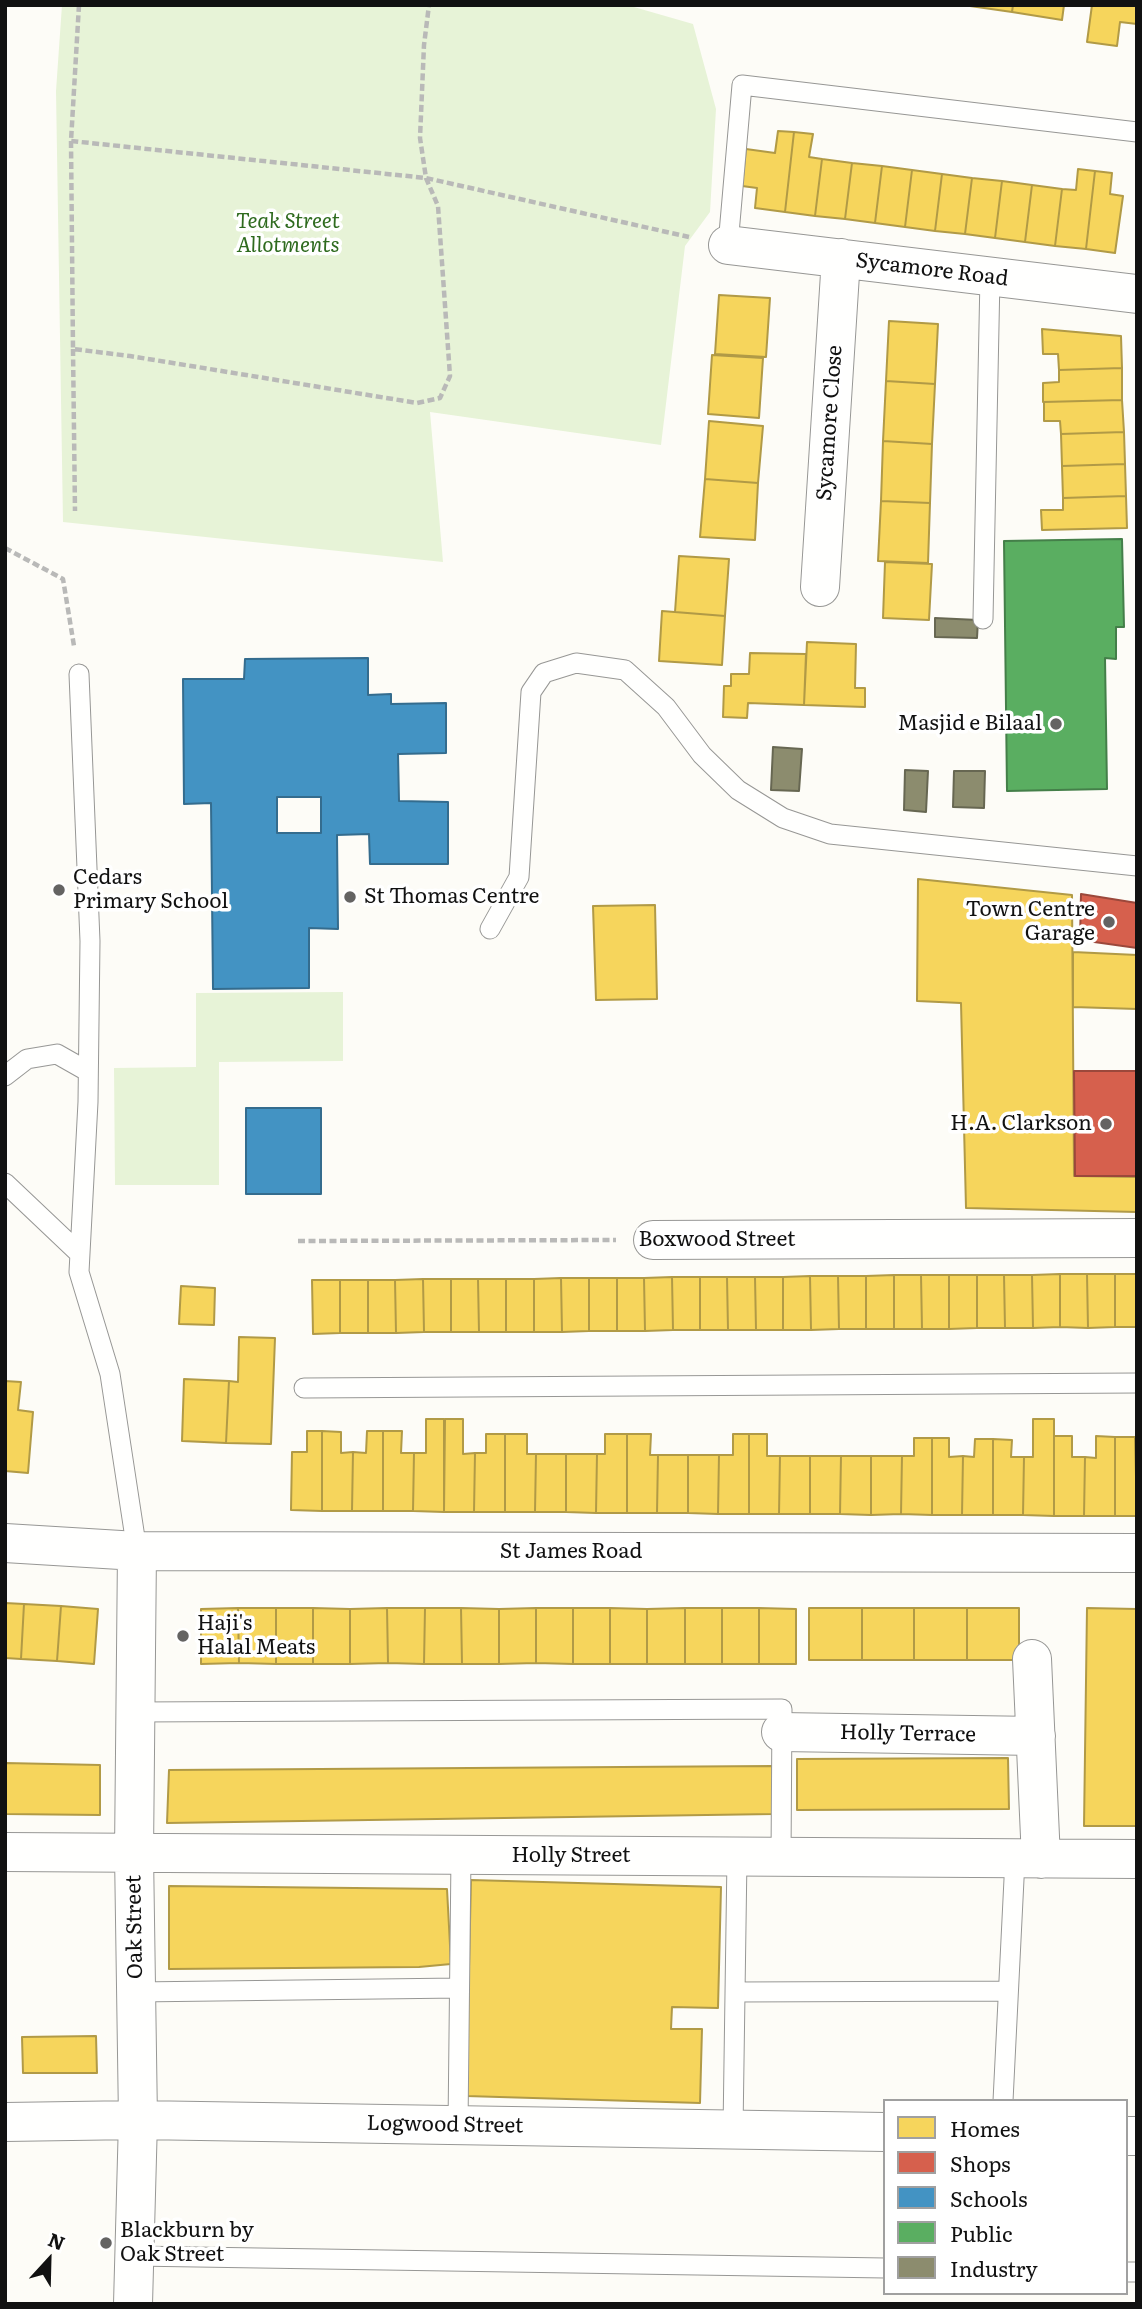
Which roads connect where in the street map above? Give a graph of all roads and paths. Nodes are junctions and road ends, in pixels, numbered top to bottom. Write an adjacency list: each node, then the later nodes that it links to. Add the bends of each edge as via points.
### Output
1 (79, 5): 4 (path)
2 (429, 5): 5 (path, via 420,138)
3 (1137, 132): 6 (lane, via 742,85)
4 (71, 141): 5 (path); 10 (path)
5 (426, 178): 6 (path); 10 (path, via 438,206 450,376 440,398 417,403)
6 (728, 245): 7 (street, Sycamore Road)
7 (841, 258): 8 (street, Sycamore Road); 13 (street, Sycamore Close)
8 (990, 277): 9 (street, Sycamore Road); 14 (lane)
9 (1137, 294)
10 (73, 349): 11 (path)
11 (75, 511)
12 (5, 548): 15 (path, via 63,579)
13 (820, 587)
14 (983, 619)
15 (79, 674): 18 (lane, via 90,941)
16 (1137, 866): 17 (lane, via 830,834 783,817 738,790 702,755 666,707 625,670 576,663 544,673 531,692 519,877)
17 (490, 929)
18 (87, 1071): 19 (lane, via 57,1054 27,1059); 24 (lane)
19 (5, 1076)
20 (5, 1183): 24 (lane)
21 (1137, 1238): 22 (street, Boxwood Street)
22 (653, 1240): 23 (path, Boxwood Street)
23 (298, 1241)
24 (80, 1254): 28 (lane, via 79,1272 110,1374)
25 (1137, 1383): 26 (lane)
26 (304, 1388)
27 (5, 1543): 28 (street, St James Road)
28 (136, 1551): 29 (street, St James Road); 31 (street, Oak Street)
29 (1137, 1553)
30 (1032, 1659): 33 (street)
31 (135, 1712): 32 (lane, via 782,1709); 35 (street, Oak Street)
32 (781, 1732): 33 (street, Holly Terrace); 38 (lane)
33 (1036, 1736): 39 (street)
34 (5, 1852): 35 (street, Holly Street)
35 (134, 1853): 36 (street, Holly Street); 43 (street, Oak Street)
36 (461, 1856): 37 (street, Holly Street); 41 (lane)
37 (737, 1857): 38 (street, Holly Street); 44 (lane)
38 (781, 1858): 39 (street, Holly Street)
39 (1028, 1859): 40 (street, Holly Street); 42 (lane)
40 (1137, 1859)
41 (459, 1988): 43 (lane); 48 (lane)
42 (1008, 1990): 44 (lane); 45 (lane)
43 (136, 1992): 46 (street, Oak Street)
44 (735, 1992): 49 (lane)
45 (1003, 2099)
46 (138, 2120): 47 (street, Logwood Street); 48 (street, Logwood Street); 51 (street, Oak Street)
47 (5, 2122)
48 (458, 2126): 49 (street, Logwood Street)
49 (733, 2130): 50 (street, Logwood Street)
50 (883, 2132)
51 (134, 2256): 52 (lane); 53 (street, Oak Street)
52 (883, 2268)
53 (133, 2304)

